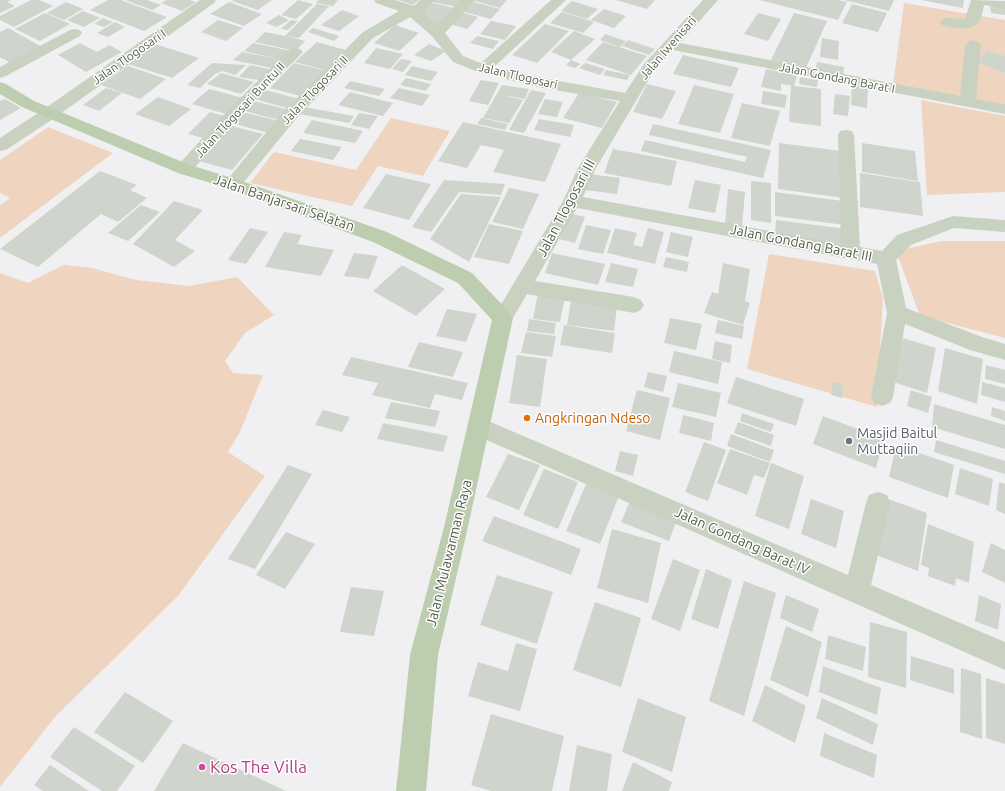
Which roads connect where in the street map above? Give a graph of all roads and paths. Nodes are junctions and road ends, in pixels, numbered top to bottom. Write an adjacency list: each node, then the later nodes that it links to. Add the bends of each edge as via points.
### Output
1 (209, 0): 23 (street, Jalan Tlogosari I)
2 (381, 0): 10 (street, Jalan Tlogosari)
3 (428, 0): 10 (street, Jalan Tlogosari II)
4 (468, 0): 13 (street)
5 (559, 0): 17 (street)
6 (710, 0): 15 (street, Jalan Iwenisari)
7 (978, 0): 11 (street, via 973,20 969,24)
8 (981, 0): 9 (street)
9 (1005, 5)
10 (413, 12): 13 (street, Jalan Tlogosari); 27 (street, Jalan Tlogosari II, via 368,35 289,116)
11 (947, 22)
12 (75, 33): 18 (street)
13 (437, 33): 17 (street, Jalan Tlogosari, via 458,59)
14 (973, 45): 21 (street)
15 (669, 46): 20 (street, Jalan Iwenisari, via 649,66); 21 (street, Jalan Gondang Barat I)
16 (295, 52): 26 (street, Jalan Tlogosari Buntu II, via 238,109)
17 (482, 69): 20 (street, Jalan Tlogosari)
18 (0, 73)
19 (0, 87): 23 (main road, Jalan Banjarsari Selatan, via 28,104)
20 (629, 98): 28 (street, Jalan Tlogosari III, via 587,168)
21 (968, 102): 22 (street, Jalan Gondang Barat I)
22 (1005, 109)
23 (50, 113): 25 (street); 26 (main road, Jalan Banjarsari Selatan)
24 (846, 134): 30 (street)
25 (0, 146)
26 (184, 169): 27 (main road, Jalan Banjarsari Selatan)
27 (232, 184): 35 (main road, Jalan Banjarsari Selatan, via 380,237 465,278)
28 (572, 201): 30 (street, Jalan Gondang Barat III); 32 (street, Jalan Tlogosari III)
29 (1005, 226): 31 (street, via 953,222 904,240)
30 (851, 253): 31 (street, Jalan Gondang Barat III)
31 (886, 259): 34 (street, Jalan Gondang Barat III)
32 (523, 286): 33 (street); 35 (street, Jalan Tlogosari III)
33 (634, 305)
34 (897, 313): 36 (street); 37 (street)
35 (503, 318): 38 (main road, Jalan Mulawarman Raya)
36 (1005, 352)
37 (882, 397)
38 (478, 426): 40 (street, Jalan Gondang Barat IV); 42 (main road, Jalan Mulawarman Raya, via 424,655)
39 (878, 503): 40 (street)
40 (857, 591): 41 (street, Jalan Gondang Barat IV)
41 (1005, 656)
42 (411, 791)

